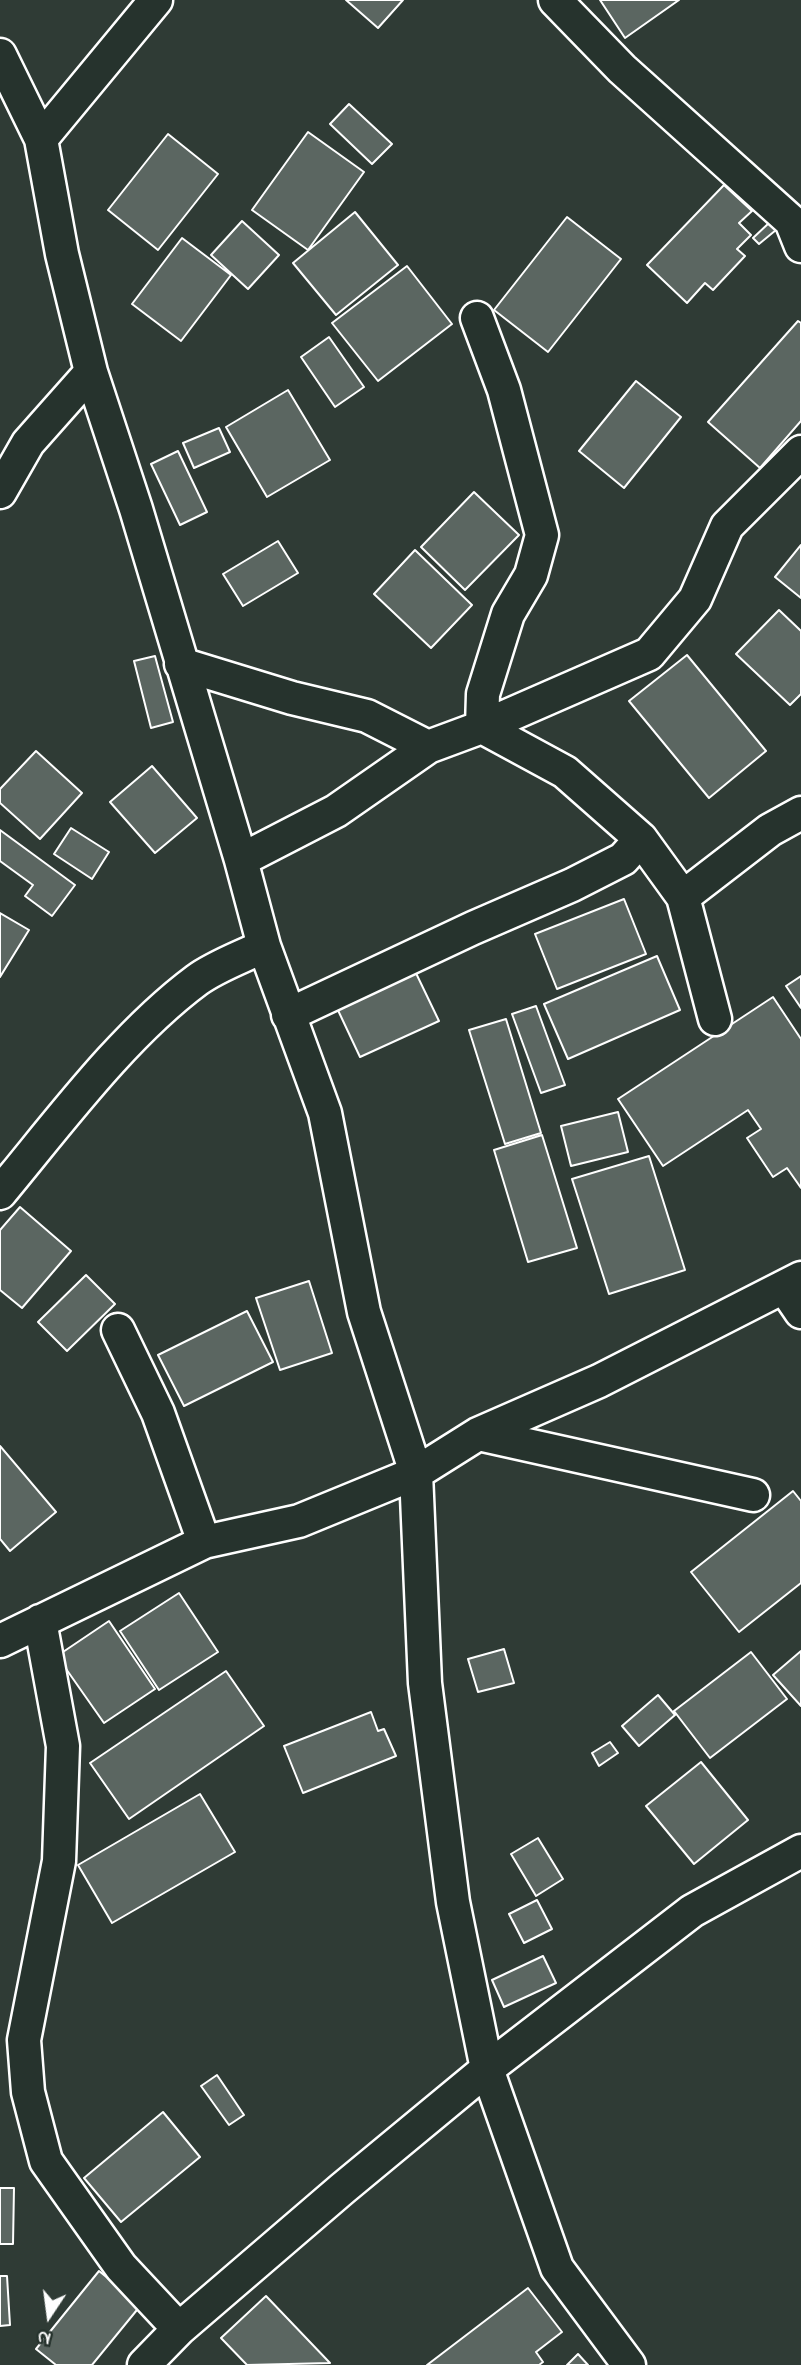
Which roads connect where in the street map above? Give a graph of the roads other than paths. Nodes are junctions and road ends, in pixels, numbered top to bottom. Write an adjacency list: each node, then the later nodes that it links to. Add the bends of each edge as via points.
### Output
1 (156, 0): 4 (street)
2 (555, 0): 5 (street, via 622,69 791,221)
3 (0, 55): 4 (street)
4 (41, 139): 7 (street, via 62,254)
5 (801, 246)
6 (477, 318): 11 (street, via 504,390 542,535 531,575 508,614 483,694)
7 (91, 372): 9 (street, via 28,443); 10 (street)
8 (801, 452): 11 (street, via 727,526 695,599 649,654)
9 (0, 492)
10 (181, 664): 12 (street, via 368,716); 15 (street)
11 (482, 727): 12 (street); 14 (street, via 565,772)
12 (428, 747): 15 (street, via 336,811)
13 (801, 813): 16 (street, via 771,830)
14 (641, 839): 16 (street); 18 (street, via 623,859 572,885)
15 (241, 860): 17 (street)
16 (683, 897): 19 (street)
17 (264, 946): 18 (street); 20 (street, via 199,978 145,1024)
18 (288, 1015): 24 (street, via 325,1113 364,1312)
19 (715, 1019)
20 (0, 1193)
21 (795, 1292): 23 (street)
22 (118, 1330): 26 (street, via 158,1413)
23 (478, 1434): 24 (street); 25 (street)
24 (416, 1473): 26 (street, via 299,1521); 30 (street, via 425,1683 453,1902)
25 (753, 1495)
26 (204, 1542): 27 (street)
27 (40, 1621): 28 (street); 31 (street, via 64,1746 59,1861 24,2040 29,2092 46,2161 121,2267)
28 (0, 1641)
29 (801, 1851): 30 (street, via 692,1911)
30 (487, 2069): 31 (street); 33 (street, via 557,2268)
31 (179, 2329): 32 (street)
32 (144, 2365)
33 (629, 2365)

